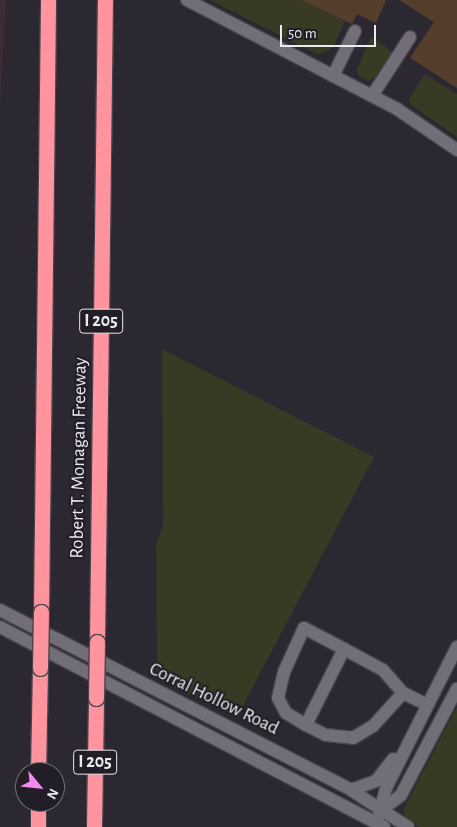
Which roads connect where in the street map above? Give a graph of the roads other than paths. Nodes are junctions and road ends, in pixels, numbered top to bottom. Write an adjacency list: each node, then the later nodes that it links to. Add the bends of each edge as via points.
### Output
1 (48, 0): 18 (highway, Robert T. Monagan Freeway, bridge)
2 (105, 0): 23 (highway, Robert T. Monagan Freeway / I 205, bridge)
3 (187, 0): 6 (street)
4 (355, 31): 6 (street)
5 (410, 37): 7 (street)
6 (333, 76): 7 (street)
7 (372, 96): 8 (street)
8 (457, 150)
9 (0, 610): 19 (street, Corral Hollow Road)
10 (0, 628): 21 (street, Corral Hollow Road)
11 (457, 647): 15 (street)
12 (344, 649): 14 (street, via 383,670); 16 (street); 16 (street, via 304,628 284,672 278,698 286,714)
13 (457, 689): 21 (street, via 400,795)
14 (403, 693): 15 (street); 16 (street, via 373,726 353,738 326,735)
15 (426, 704): 17 (street)
16 (306, 725)
17 (414, 729): 19 (street, via 384,773 366,786); 21 (street, via 386,788)
18 (38, 762)
19 (351, 790): 21 (street, Corral Hollow Road)
20 (38, 812): 22 (highway)
21 (380, 820): 24 (street, Corral Hollow Road)
22 (38, 827)
23 (94, 827)
24 (408, 827)

